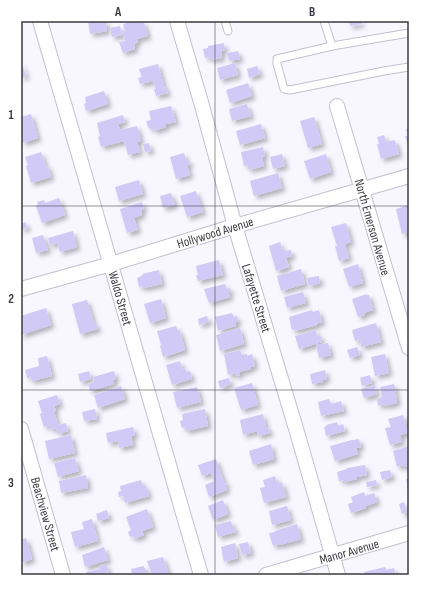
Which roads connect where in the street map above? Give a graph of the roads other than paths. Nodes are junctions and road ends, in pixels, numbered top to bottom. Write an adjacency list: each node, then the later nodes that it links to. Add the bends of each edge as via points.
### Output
1 (40, 21): 13 (street, Waldo Street)
2 (177, 21): 12 (street, Lafayette Street)
3 (225, 21): 5 (lane)
4 (324, 21): 7 (lane)
5 (228, 32)
6 (409, 33): 7 (lane)
7 (332, 46): 8 (lane, via 277,58 284,89 290,90)
8 (409, 67)
9 (337, 106): 11 (street, North Emerson Avenue)
10 (409, 176): 11 (street, Hollywood Avenue)
11 (362, 189): 12 (street, Hollywood Avenue); 15 (street, North Emerson Avenue)
12 (235, 226): 13 (street, Hollywood Avenue); 19 (street, Lafayette Street)
13 (111, 264): 14 (street, Hollywood Avenue); 21 (street, Waldo Street)
14 (21, 289)
15 (404, 314): 16 (street, North Emerson Avenue)
16 (409, 348)
17 (21, 429): 20 (street, Beachview Street)
18 (409, 533): 19 (street, Manor Avenue)
19 (332, 556): 22 (street, Manor Avenue); 23 (street, Lafayette Street)
20 (64, 575)
21 (201, 575)
22 (266, 575)
23 (338, 575)

